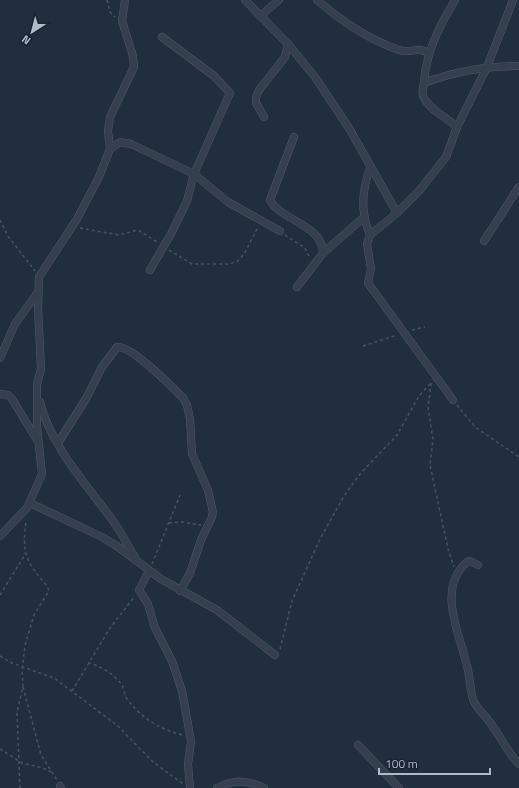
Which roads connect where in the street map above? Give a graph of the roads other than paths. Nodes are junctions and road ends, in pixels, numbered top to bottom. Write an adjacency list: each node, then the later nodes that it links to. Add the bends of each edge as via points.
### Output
1 (125, 0): 17 (street, via 122,21 134,67 110,117)
2 (245, 0): 7 (street)
3 (278, 0): 7 (street)
4 (317, 0): 10 (street, via 350,24 389,46 404,51 418,49)
5 (455, 0): 10 (street, via 440,25)
6 (513, 0): 12 (street)
7 (260, 16): 9 (street)
8 (162, 37): 19 (street, via 214,76 230,93)
9 (288, 44): 14 (street, via 285,57 256,97 256,103); 18 (street, via 335,106)
10 (429, 53): 13 (street)
11 (519, 66): 12 (street)
12 (488, 67): 13 (street); 15 (street)
13 (424, 83): 15 (street, via 424,99)
14 (264, 117)
15 (457, 127): 21 (street, via 443,162)
16 (294, 137): 26 (street, via 270,200 278,209 312,233 323,247)
17 (110, 149): 19 (street, via 120,142 131,144); 29 (street, via 99,177 71,231 39,277)
18 (370, 168): 21 (street); 22 (street, via 363,190)
19 (194, 174): 23 (street, via 228,202); 27 (street, via 187,200)
20 (519, 187): 25 (street)
21 (397, 213): 24 (street)
22 (364, 218): 24 (street); 26 (street)
23 (280, 231)
24 (370, 235): 33 (street, via 367,249 371,269 368,283 434,381)
25 (484, 241)
26 (323, 253): 28 (street)
27 (150, 270)
28 (297, 288)
29 (38, 292): 30 (street, via 15,324); 31 (street, via 41,369)
30 (0, 358)
31 (37, 392): 34 (street, via 45,421); 35 (street)
32 (0, 394): 35 (street, via 8,395 12,399)
33 (453, 400)
34 (58, 443): 38 (street, via 114,523); 41 (street, via 110,354 117,347 124,348 186,402 192,454 208,490 212,518 207,525 190,574)
35 (39, 444): 36 (street, via 42,474)
36 (28, 506): 37 (street); 38 (street, via 102,537)
37 (0, 536)
38 (137, 561): 40 (street)
39 (478, 565): 44 (street, via 467,562 455,576 452,599 454,618 473,700 510,755)
40 (150, 571): 41 (street); 45 (street, via 139,590 148,604 155,628 177,675 188,715 191,737)
41 (180, 591): 42 (street, via 217,610)
42 (275, 655)
43 (358, 745): 48 (street)
44 (519, 764)
45 (188, 788)
46 (217, 788): 47 (street, via 231,781 253,783)
47 (264, 788)
48 (399, 788)

